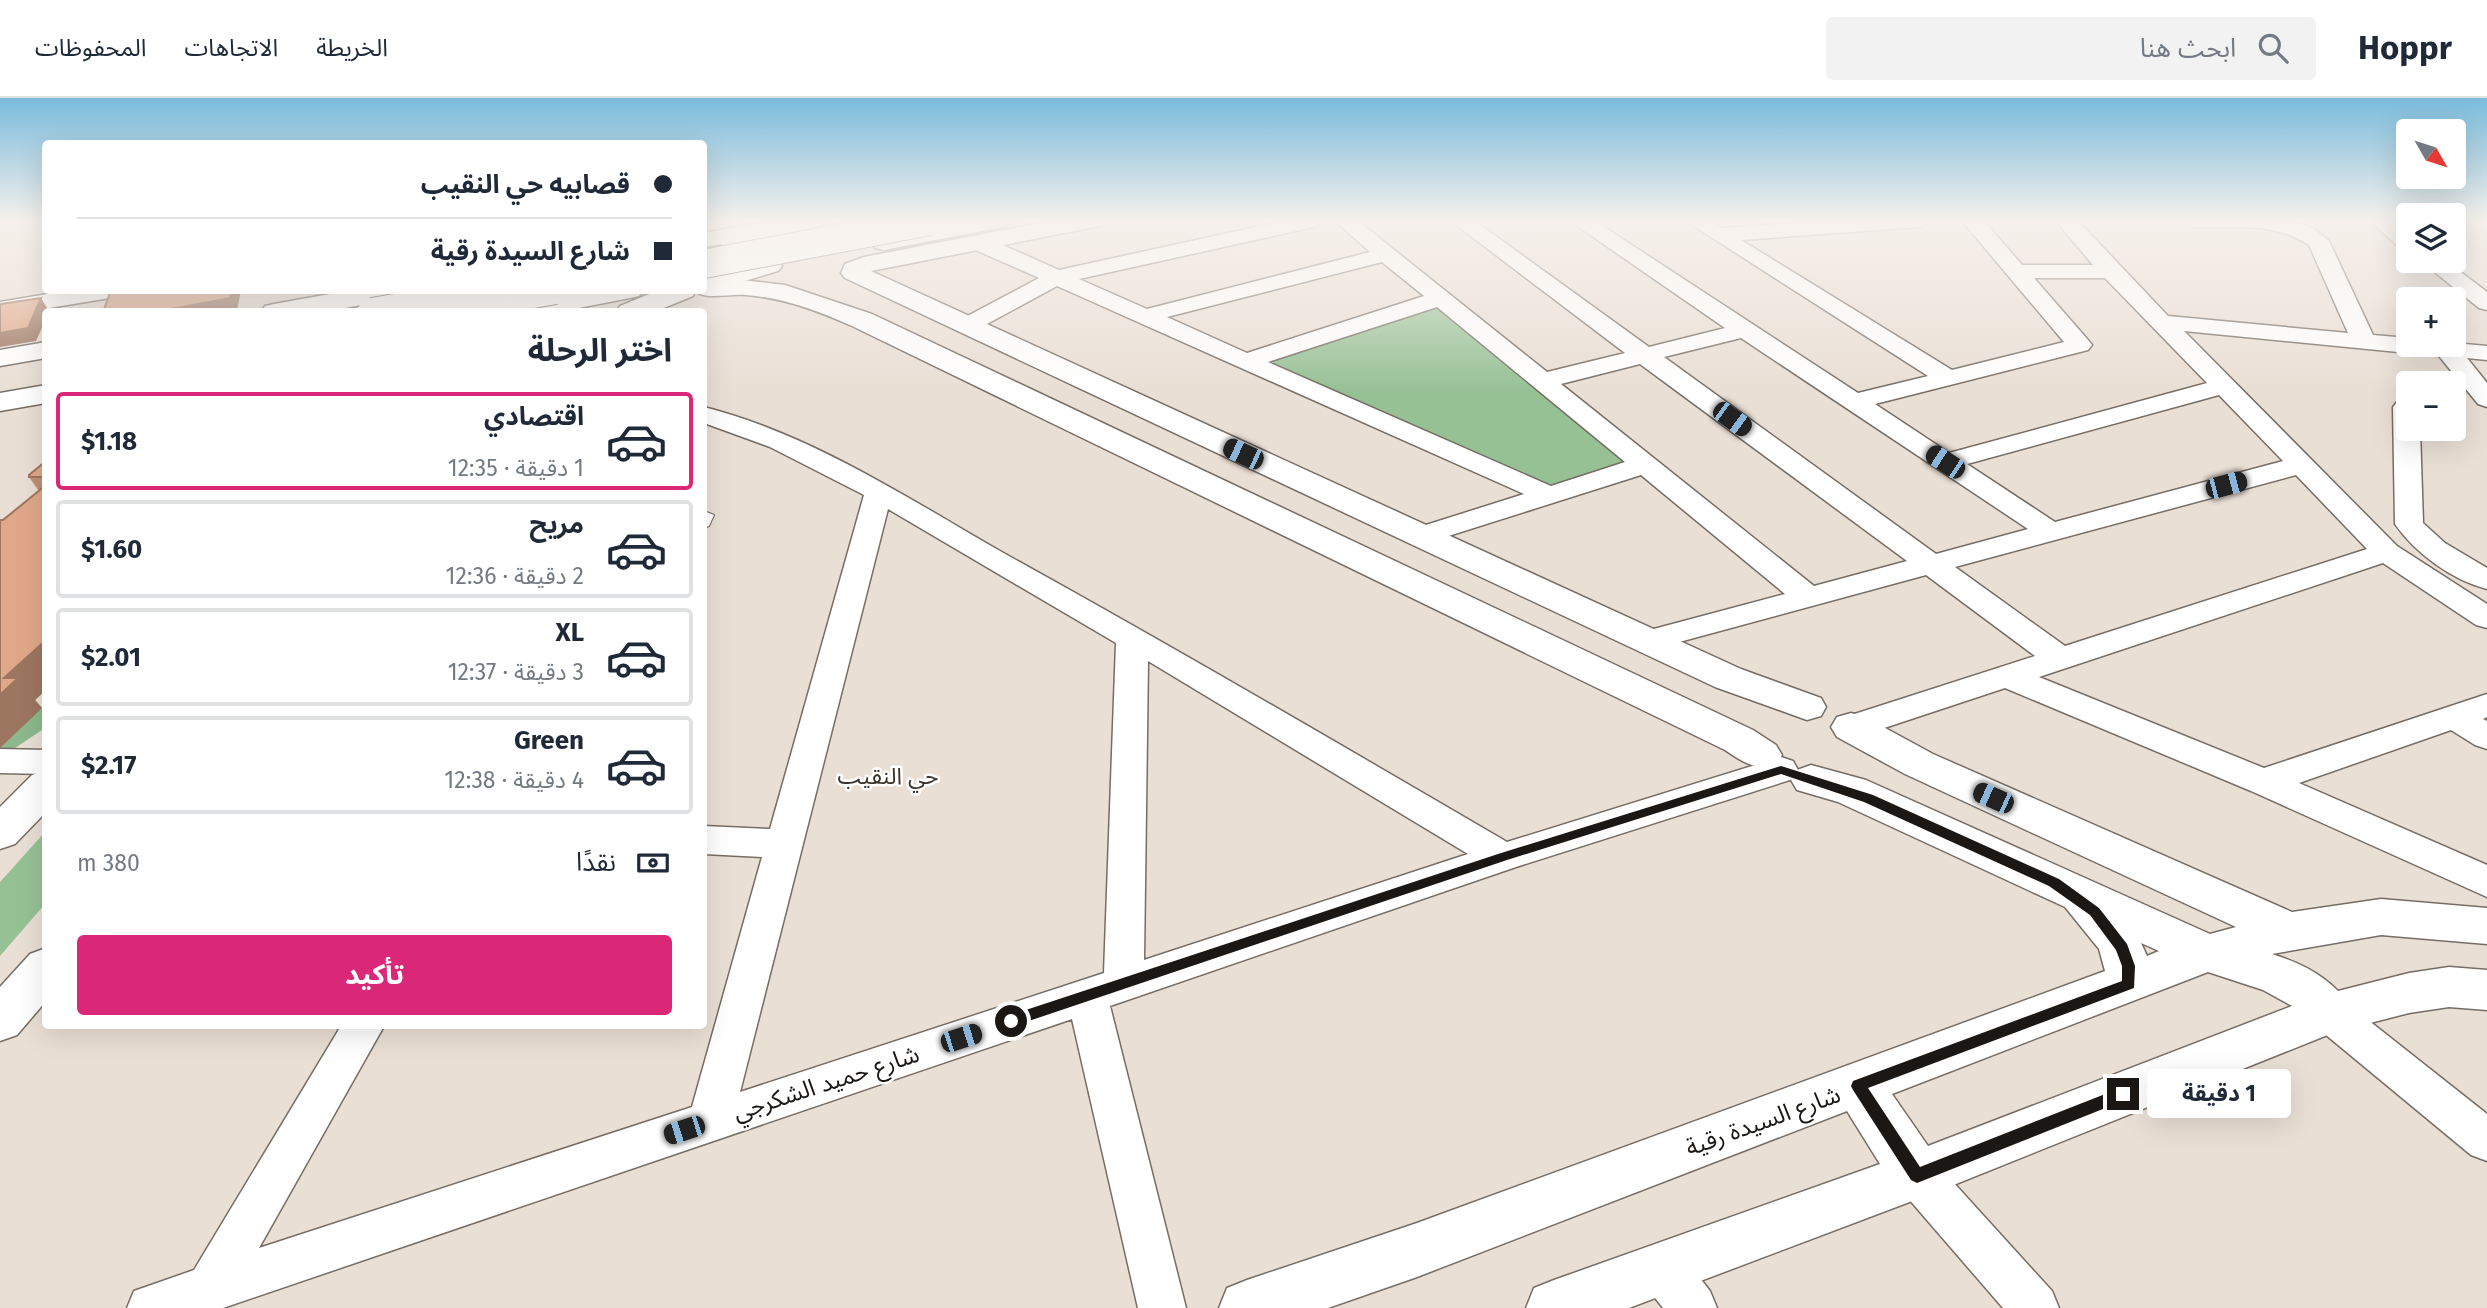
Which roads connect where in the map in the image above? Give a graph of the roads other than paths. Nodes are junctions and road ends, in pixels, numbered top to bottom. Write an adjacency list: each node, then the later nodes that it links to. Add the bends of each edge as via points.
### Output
1 (733, 277): 15 (main road)
2 (878, 277): 36 (main road, via 882,295 864,305)
3 (880, 277): 28 (main road)
4 (1057, 277): 39 (street)
5 (1058, 277): 37 (street)
6 (1295, 277): 37 (street)
7 (1416, 277): 25 (street)
8 (1538, 277): 46 (street)
9 (1665, 277): 41 (street)
10 (1786, 277): 54 (street)
11 (2021, 277): 54 (street, via 2080,345)
12 (2117, 277): 38 (street)
13 (2335, 277): 42 (street)
14 (2454, 277): 27 (street)
15 (707, 285)
16 (707, 286): 36 (main road, via 756,288)
17 (93, 294): 35 (street)
18 (371, 294): 24 (main road)
19 (377, 294): 24 (main road)
20 (475, 294): 31 (main road, bridge)
21 (519, 294): 33 (main road)
22 (533, 294): 32 (main road, bridge)
23 (657, 294): 26 (main road)
24 (349, 299): 29 (main road); 30 (main road, via 384,300)
25 (1442, 299): 50 (street); 55 (street)
26 (617, 300): 34 (main road)
27 (2487, 303)
28 (924, 307): 39 (main road); 40 (main road, via 900,311)
29 (297, 308)
30 (395, 308)
31 (395, 308)
32 (455, 308)
33 (505, 308)
34 (548, 308)
35 (0, 310)
36 (838, 310): 40 (main road)
37 (1145, 316): 50 (street)
38 (2161, 322): 42 (street); 57 (street)
39 (966, 326): 70 (main road)
40 (877, 327): 85 (main road)
41 (1745, 330): 46 (street); 61 (street)
42 (2365, 343): 43 (street)
43 (2396, 346)
44 (42, 351): 49 (main road)
45 (2466, 352): 47 (street)
46 (1643, 354): 55 (street); 72 (street)
47 (2487, 354)
48 (2453, 357): 59 (street)
49 (0, 358)
50 (1245, 361): 68 (street)
51 (42, 365): 52 (main road)
52 (0, 371)
53 (42, 375): 56 (main road)
54 (1948, 378): 61 (street)
55 (1542, 381): 65 (street)
56 (0, 382)
57 (2224, 386): 64 (street); 66 (street)
58 (42, 395): 60 (main road)
59 (2487, 399)
60 (0, 402)
61 (1854, 402): 64 (street)
62 (707, 416): 67 (street, via 783,444)
63 (2407, 441): 73 (street, via 2409,524 2416,533)
64 (1945, 462): 69 (street)
65 (1645, 465): 68 (street); 75 (street)
66 (2301, 465): 69 (street); 71 (street)
67 (878, 493): 77 (street); 97 (street)
68 (1549, 495): 70 (street)
69 (2051, 532): 72 (street)
70 (1420, 536): 78 (main road)
71 (2387, 552): 74 (street); 79 (street)
72 (1931, 564): 75 (street); 79 (street)
73 (2478, 568): 74 (street)
74 (2425, 578): 76 (street)
75 (1808, 597): 78 (street)
76 (2487, 618)
77 (1132, 638): 98 (street); 106 (street)
78 (1646, 640): 81 (main road)
79 (2061, 659): 80 (street)
80 (2006, 676): 86 (street); 92 (street)
81 (1728, 678): 83 (main road); 85 (main road, via 1723,703)
82 (2487, 705): 84 (street)
83 (1807, 707): 86 (main road); 91 (main road, via 1772,709 1759,717 1754,728 1754,741)
84 (2454, 716): 87 (street); 92 (street)
85 (1694, 719): 91 (main road)
86 (1851, 727): 90 (main road); 91 (main road, via 1863,744 1864,760 1854,773 1835,780)
87 (2487, 737)
88 (0, 761): 89 (street)
89 (42, 762)
90 (1919, 764): 94 (main road, via 1899,762 1883,767 1874,777 1875,791); 102 (main road)
91 (1785, 768): 94 (main road); 98 (street, شارع حميد الشكرجي)
92 (2263, 782): 100 (street)
93 (42, 789): 95 (main road)
94 (1886, 806): 99 (main road)
95 (0, 833)
96 (707, 840): 97 (street)
97 (784, 844): 112 (street)
98 (1503, 857): 106 (street, شارع حميد الشكرجي)
99 (2054, 882): 103 (main road); 105 (main road, via 2085,903 2111,929 2122,947)
100 (2487, 882)
101 (2487, 926): 102 (main road, شارع السيدة رقية, via 2381,917)
102 (2288, 931): 103 (main road, شارع السيدة رقية)
103 (2207, 953): 105 (main road, شارع السيدة رقية); 108 (main road, via 2278,975 2307,991)
104 (42, 972): 109 (main road)
105 (2129, 984): 111 (main road, شارع السيدة رقية)
106 (1105, 990): 112 (street, شارع حميد الشكرجي); 118 (street)
107 (2487, 990): 108 (main road, via 2449,987)
108 (2329, 1013): 113 (street); 114 (main road)
109 (0, 1021)
110 (361, 1029): 116 (street)
111 (1858, 1086): 114 (main road); 119 (main road, شارع السيدة رقية)
112 (710, 1122): 116 (street, شارع حميد الشكرجي)
113 (2487, 1141)
114 (1917, 1175): 115 (main road); 122 (street)
115 (1661, 1267): 120 (main road); 121 (street)
116 (210, 1289): 117 (street, شارع حميد الشكرجي)
117 (151, 1308)
118 (1161, 1308)
119 (1247, 1308)
120 (1554, 1308)
121 (1693, 1308)
122 (2035, 1308)

